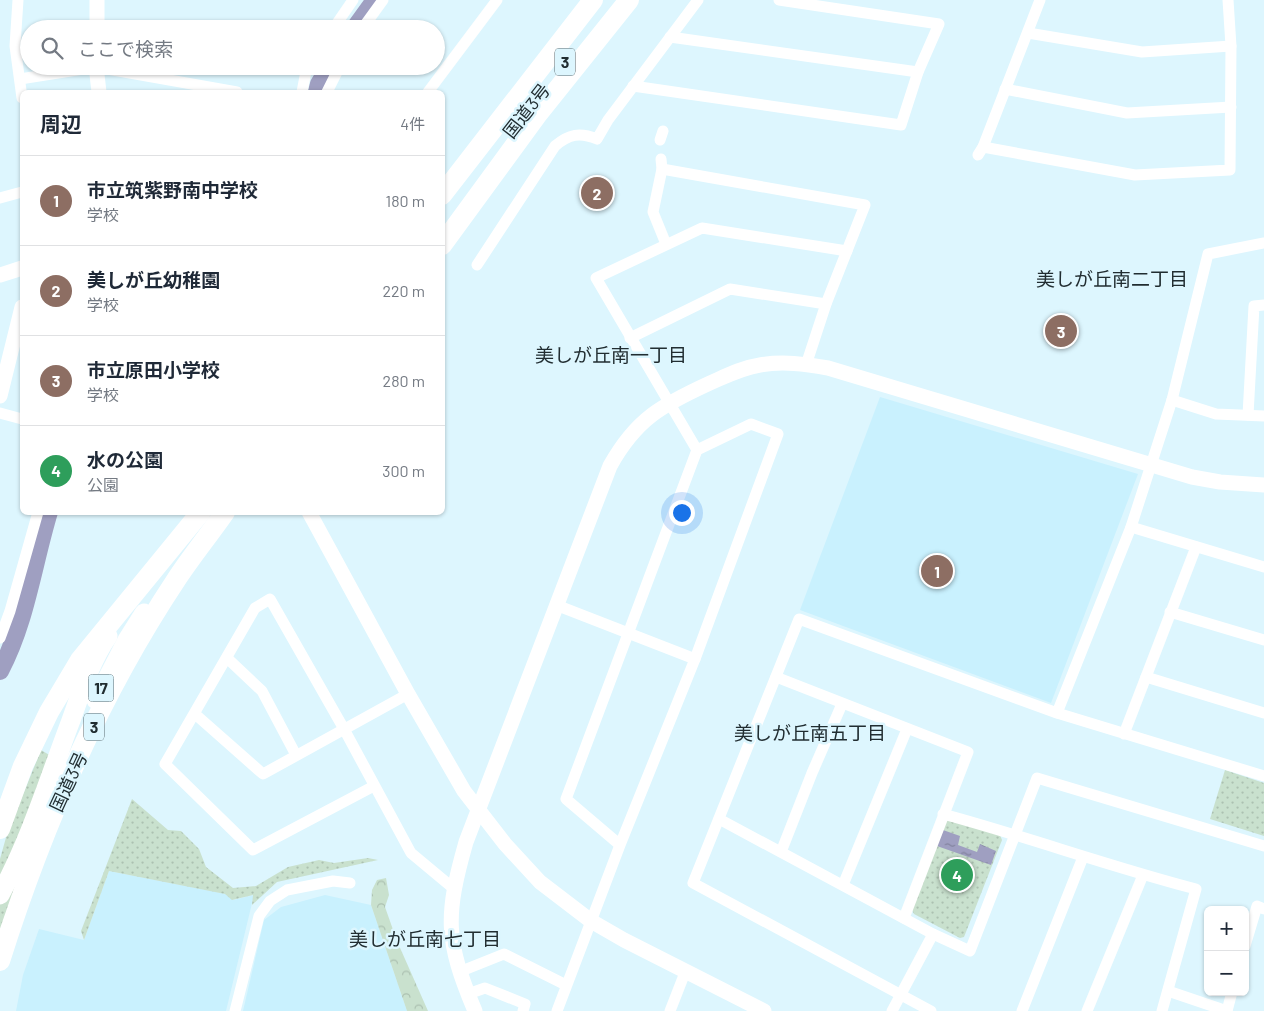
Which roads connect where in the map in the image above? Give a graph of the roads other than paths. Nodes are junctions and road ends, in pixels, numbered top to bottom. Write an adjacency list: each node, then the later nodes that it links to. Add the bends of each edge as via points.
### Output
1 (18, 0): 28 (street, via 16,46)
2 (97, 0): 14 (street)
3 (353, 0): 15 (street)
4 (383, 0): 16 (street)
5 (497, 0): 20 (street)
6 (577, 0): 39 (highway)
7 (593, 0): 39 (highway, 国道3号 / 3)
8 (611, 0): 39 (highway, 国道3号 / 3)
9 (629, 0): 45 (highway, via 543,108)
10 (698, 0): 18 (street)
11 (780, 0): 21 (street, via 939,24)
12 (1040, 0): 17 (street)
13 (1228, 0): 19 (street)
14 (97, 20)
15 (339, 20)
16 (369, 20)
17 (1028, 33): 19 (street, via 1142,52); 31 (street)
18 (670, 37): 21 (street); 29 (street)
19 (1231, 46): 38 (street)
20 (445, 71)
21 (918, 72): 29 (street, via 901,125)
22 (49, 75): 28 (street)
23 (97, 75): 33 (street)
24 (130, 75): 30 (street)
25 (306, 75): 35 (street)
26 (336, 75): 36 (street)
27 (442, 75): 37 (street)
28 (20, 80): 32 (street)
29 (634, 86): 49 (street, via 597,139 585,134 574,135 555,146)
30 (184, 88): 34 (street)
31 (1005, 89): 38 (street, via 1127,113); 38 (street, via 981,151 1135,175 1230,170)
32 (21, 90)
33 (99, 90)
34 (210, 90)
35 (302, 90)
36 (329, 90)
37 (430, 90)
38 (1231, 108)
39 (505, 112): 40 (highway); 41 (highway, 国道3号 / 3); 44 (highway, 国道3号 / 3)
40 (445, 175)
41 (445, 191)
42 (20, 193): 43 (street)
43 (0, 198)
44 (445, 217)
45 (445, 241)
46 (666, 244): 48 (street, via 702,228); 48 (street, via 653,212 662,164 865,205); 55 (street, via 596,278)
47 (1264, 244): 58 (street, via 1208,254)
48 (847, 251): 52 (street)
49 (476, 265)
50 (20, 269): 51 (street)
51 (0, 275)
52 (826, 304): 55 (street, via 730,289); 56 (street)
53 (1264, 305): 61 (street, via 1254,306)
54 (20, 321): 57 (street)
55 (630, 338): 59 (street)
56 (806, 365): 59 (street, via 771,364 739,370); 65 (street, via 828,368)
57 (0, 396)
58 (1172, 400): 61 (street, via 1216,414); 65 (street)
59 (668, 402): 64 (street); 76 (street, via 633,432 610,466)
60 (0, 413): 63 (street)
61 (1248, 415): 62 (street)
62 (1264, 416)
63 (20, 418)
64 (697, 450): 78 (street); 82 (street, via 751,424 778,434)
65 (1151, 465): 66 (street, via 1220,482); 71 (street)
66 (1264, 486)
67 (37, 515): 79 (street)
68 (199, 515): 74 (highway)
69 (223, 515): 75 (highway, 国道3号 / 3)
70 (311, 515): 85 (street)
71 (1131, 527): 72 (street); 87 (street)
72 (1196, 547): 73 (street); 77 (street)
73 (1264, 567)
74 (151, 575): 96 (main road, 17, via 100,648); 100 (highway, via 86,653 62,690 23,766)
75 (176, 580): 96 (main road, 17, via 146,611 127,640 53,788); 116 (highway, 国道3号 / 3, via 132,654 88,739 22,891)
76 (556, 605): 78 (street); 97 (street)
77 (1170, 612): 80 (street); 84 (street)
78 (629, 634): 82 (street); 102 (street, via 566,799)
79 (0, 638)
80 (1264, 640)
81 (228, 658): 89 (street); 90 (street, via 255,608 270,599); 93 (street, via 262,692)
82 (695, 659): 102 (street)
83 (776, 677): 86 (street); 87 (street, via 799,619); 99 (street)
84 (1146, 677): 88 (street); 92 (street)
85 (408, 694): 90 (street); 97 (street)
86 (842, 704): 91 (street); 104 (street)
87 (1057, 713): 92 (street)
88 (1264, 713)
89 (195, 714): 93 (street, via 263,774); 95 (street, via 165,764 253,850)
90 (344, 729): 93 (street); 95 (street)
91 (907, 729): 98 (street, via 968,752); 108 (street)
92 (1124, 734): 94 (street)
93 (296, 755)
94 (1264, 776)
95 (374, 786): 109 (street, via 407,856)
96 (40, 806): 110 (main road, 17)
97 (478, 811): 109 (street); 113 (street, via 540,882)
98 (943, 814): 101 (street); 112 (street)
99 (719, 819): 104 (street); 122 (street, via 693,883)
100 (0, 829)
101 (1016, 834): 103 (street, via 1037,778); 105 (street); 115 (street, via 970,951)
102 (620, 845): 113 (street)
103 (1264, 846)
104 (781, 852): 108 (street)
105 (1083, 857): 106 (street); 132 (street)
106 (1143, 875): 120 (street, via 1196,889); 133 (street)
107 (350, 883): 124 (street, via 333,881 287,890 270,901 258,916)
108 (843, 885): 112 (street)
109 (453, 888): 118 (street, via 450,921)
110 (0, 895)
111 (1264, 909): 114 (street, via 1257,906)
112 (904, 918): 115 (street)
113 (591, 921): 117 (street); 119 (street)
114 (1249, 933)
115 (933, 934): 122 (street)
116 (0, 961)
117 (686, 970): 128 (street); 129 (street)
118 (459, 972): 119 (street, via 504,954); 121 (street)
119 (566, 985): 127 (street)
120 (1168, 991): 134 (street); 135 (street)
121 (468, 994): 125 (street); 126 (street, via 485,988 525,1004)
122 (900, 995): 130 (street); 131 (street)
123 (1231, 996): 135 (street)
124 (236, 1011)
125 (475, 1011)
126 (523, 1011)
127 (557, 1011)
128 (670, 1011)
129 (764, 1011)
130 (892, 1011)
131 (931, 1011)
132 (1022, 1011)
133 (1087, 1011)
134 (1162, 1011)
135 (1227, 1011)

